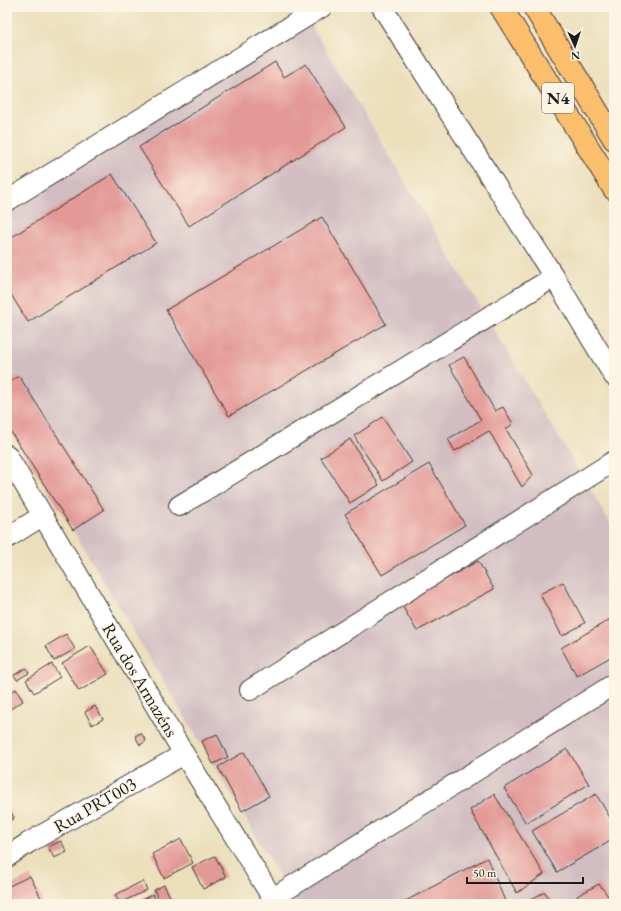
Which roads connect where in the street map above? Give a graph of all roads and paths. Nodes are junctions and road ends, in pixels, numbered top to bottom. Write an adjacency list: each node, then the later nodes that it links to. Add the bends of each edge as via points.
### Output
1 (322, 7): 7 (street)
2 (382, 7): 8 (street)
3 (501, 7): 6 (highway, N4)
4 (534, 7): 5 (highway, N4)
5 (614, 139)
6 (614, 189)
7 (7, 201)
8 (554, 277): 9 (street); 12 (street)
9 (614, 376)
10 (7, 456): 13 (street, Rua dos Armazéns)
11 (614, 461): 16 (street)
12 (179, 506)
13 (42, 516): 14 (street); 17 (street, Rua dos Armazéns)
14 (7, 538)
15 (614, 684): 19 (street)
16 (250, 690)
17 (184, 754): 18 (street, Rua PRT003); 19 (street, Rua dos Armazéns)
18 (7, 857)
19 (275, 901)

